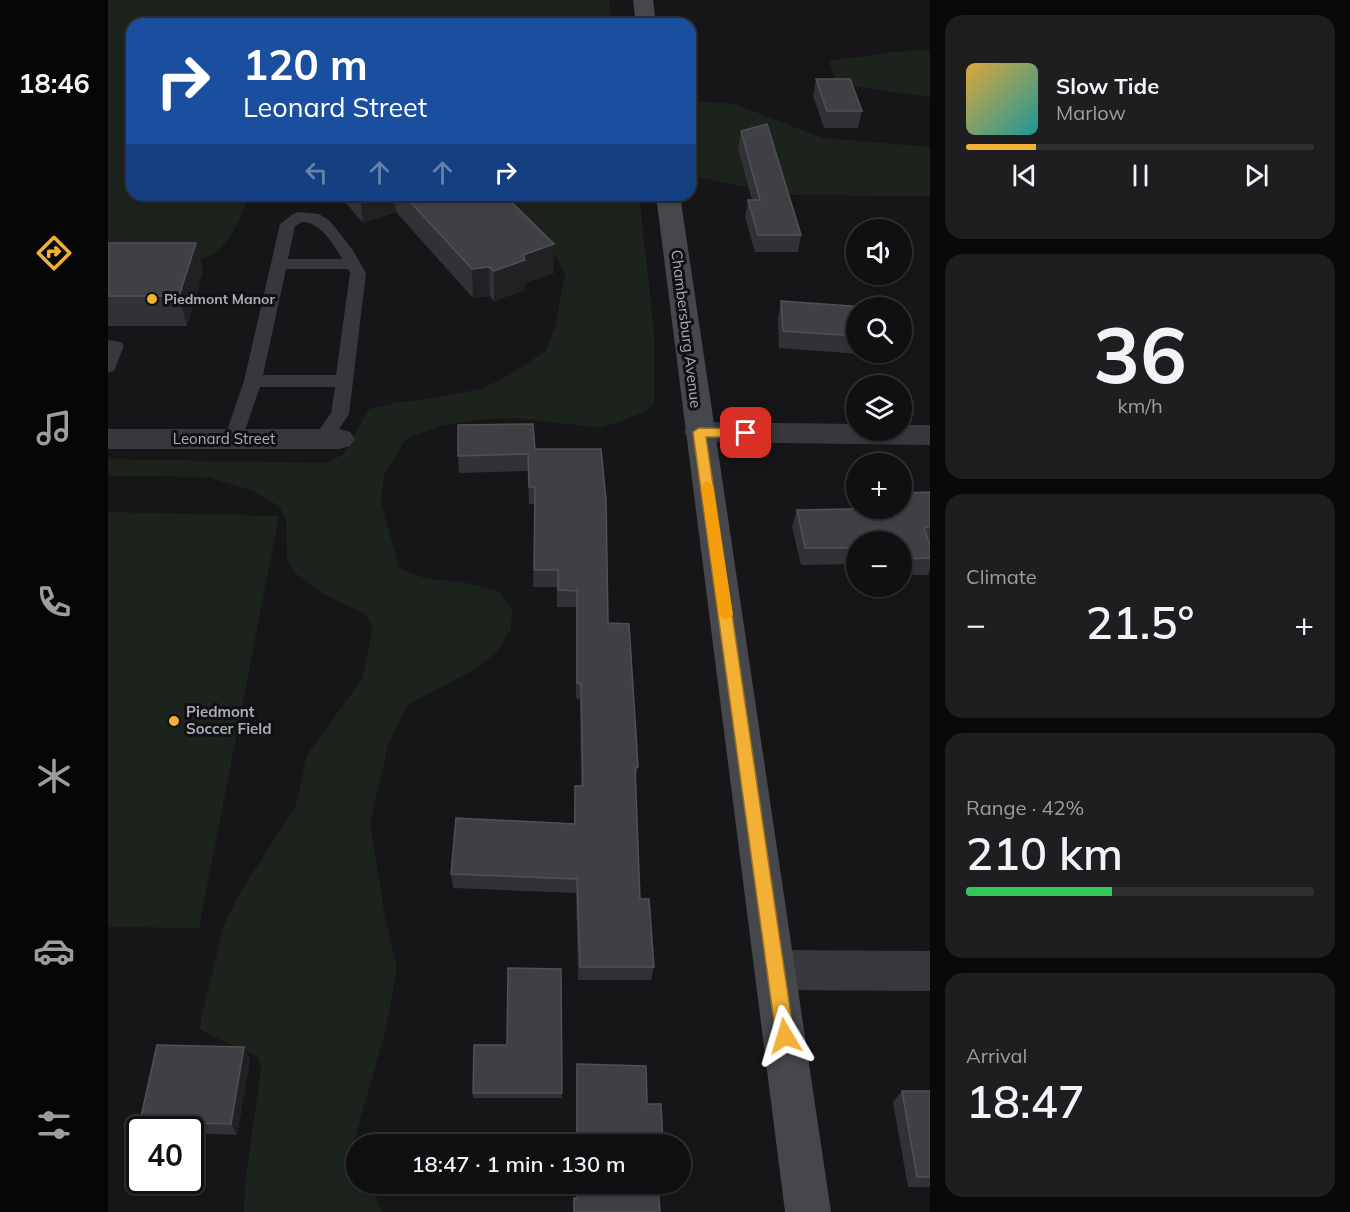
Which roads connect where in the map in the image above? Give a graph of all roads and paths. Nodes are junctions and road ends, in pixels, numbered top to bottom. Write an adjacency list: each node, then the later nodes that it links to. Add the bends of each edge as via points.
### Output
1 (643, 0): 2 (street)
2 (645, 18)
3 (669, 201): 10 (street, Chambersburg Avenue)
4 (280, 264): 5 (lane); 5 (lane, via 288,224 298,217 314,217 324,224); 8 (lane)
5 (353, 264): 9 (lane, via 358,273)
6 (108, 346): 7 (lane, via 115,346)
7 (108, 367)
8 (253, 381): 9 (lane); 13 (lane)
9 (345, 381): 14 (lane)
10 (699, 432): 11 (street); 15 (street, Chambersburg Avenue)
11 (930, 435)
12 (108, 439): 13 (street, Leonard Street)
13 (233, 439): 14 (street, Leonard Street)
14 (331, 439)
15 (777, 970): 16 (street); 17 (street, Chambersburg Avenue)
16 (930, 971)
17 (808, 1212)

